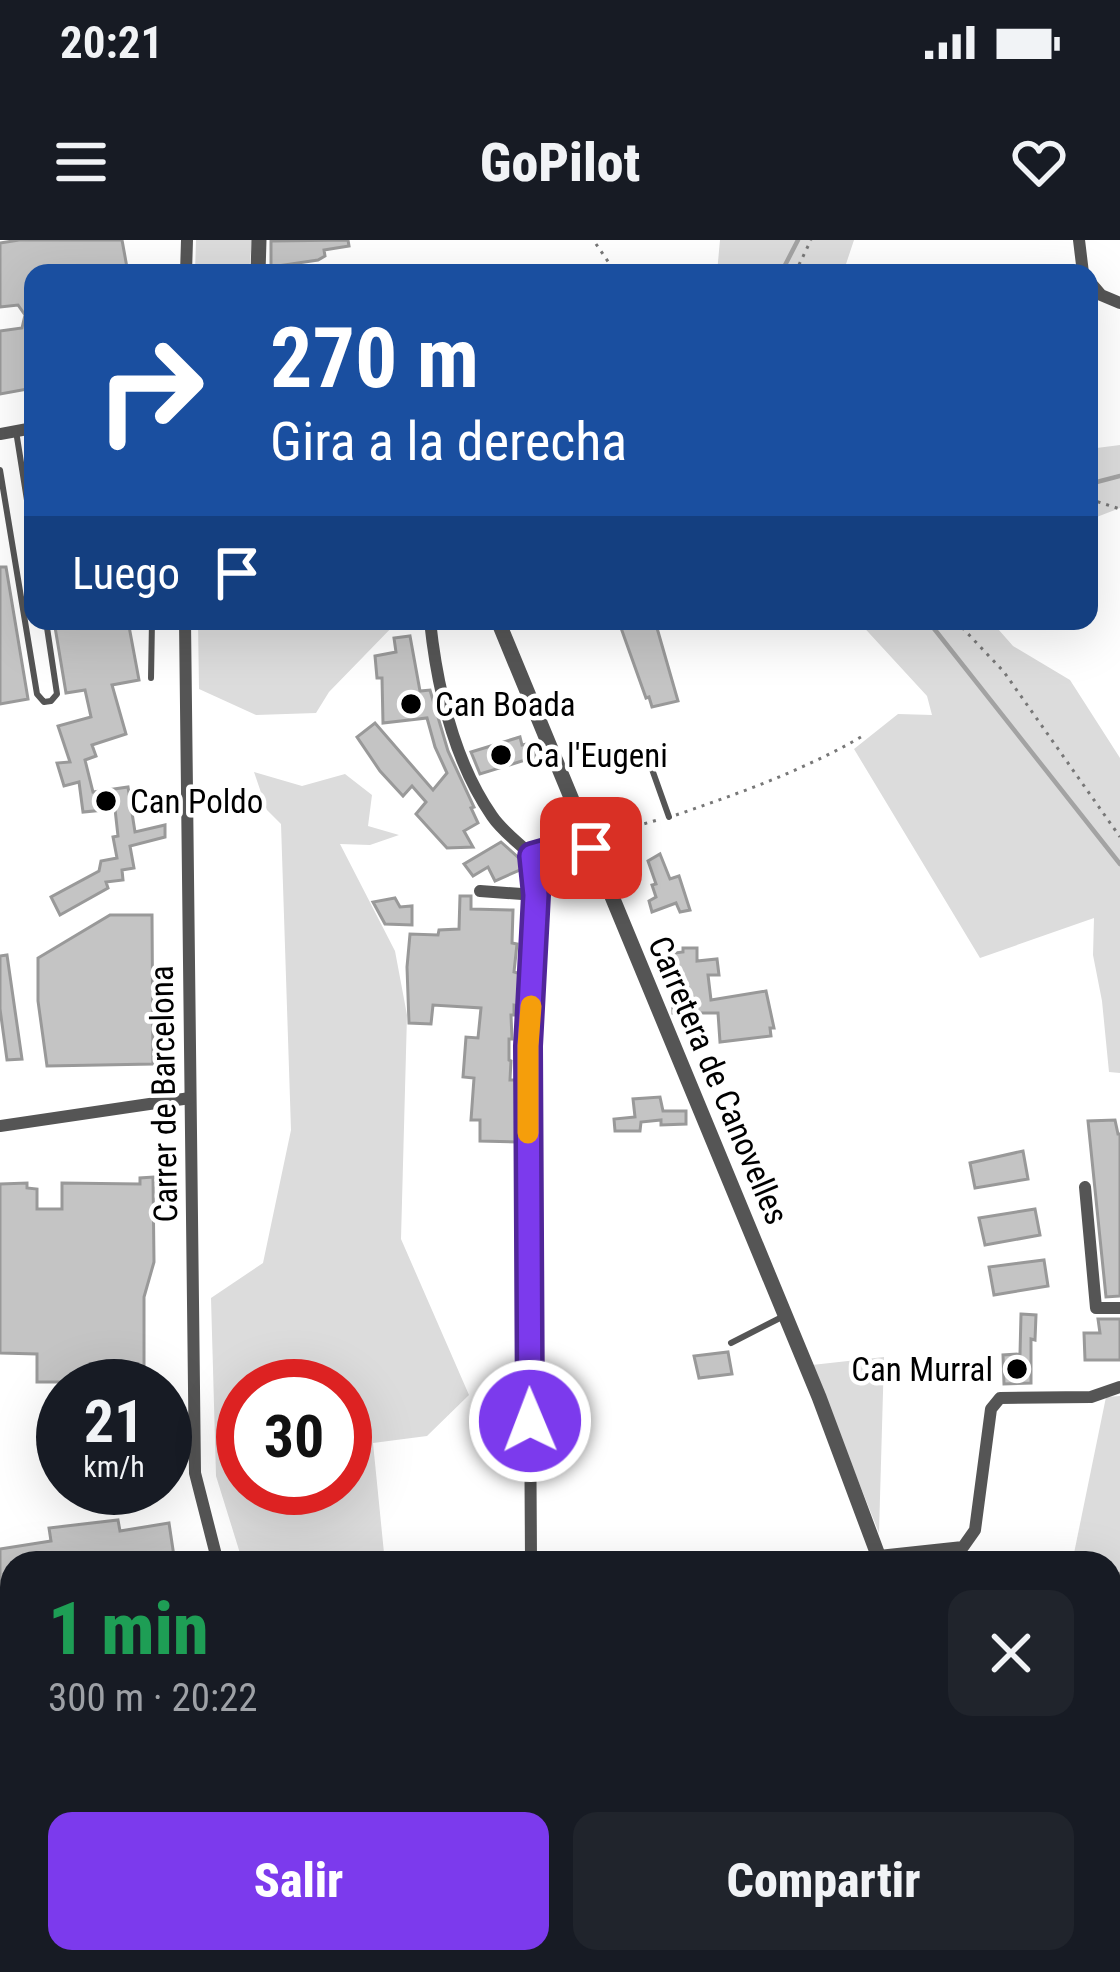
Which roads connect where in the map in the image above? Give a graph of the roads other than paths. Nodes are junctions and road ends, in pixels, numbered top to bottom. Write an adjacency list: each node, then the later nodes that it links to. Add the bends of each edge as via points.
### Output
1 (24, 430): 2 (street)
2 (16, 431): 3 (street); 5 (lane)
3 (0, 434)
4 (0, 470): 6 (lane)
5 (24, 481)
6 (24, 613)
7 (27, 630): 8 (lane, via 38,697 48,702 57,694)
8 (47, 630)
9 (152, 630): 13 (lane)
10 (184, 630): 20 (street, Carrer de Barcelona)
11 (432, 630): 17 (street, via 460,756 493,818)
12 (502, 630): 16 (street, Carretera de Canovelles)
13 (151, 678)
14 (648, 758): 15 (lane)
15 (670, 817)
16 (588, 840): 17 (street); 24 (street, Carretera de Canovelles)
17 (532, 856): 19 (street)
18 (480, 891): 19 (street)
19 (536, 895): 28 (street, via 528,1046)
20 (190, 1099): 21 (street); 27 (street, Carrer de Barcelona, via 195,1473)
21 (0, 1126)
22 (1085, 1187): 23 (street, via 1096,1308)
23 (1120, 1308)
24 (785, 1316): 25 (lane); 29 (street, Carretera de Canovelles)
25 (731, 1343)
26 (1120, 1387): 30 (street, via 1091,1397 1000,1398 991,1409 975,1530 963,1547)
27 (215, 1551)
28 (531, 1551)
29 (877, 1551)
30 (935, 1551)

